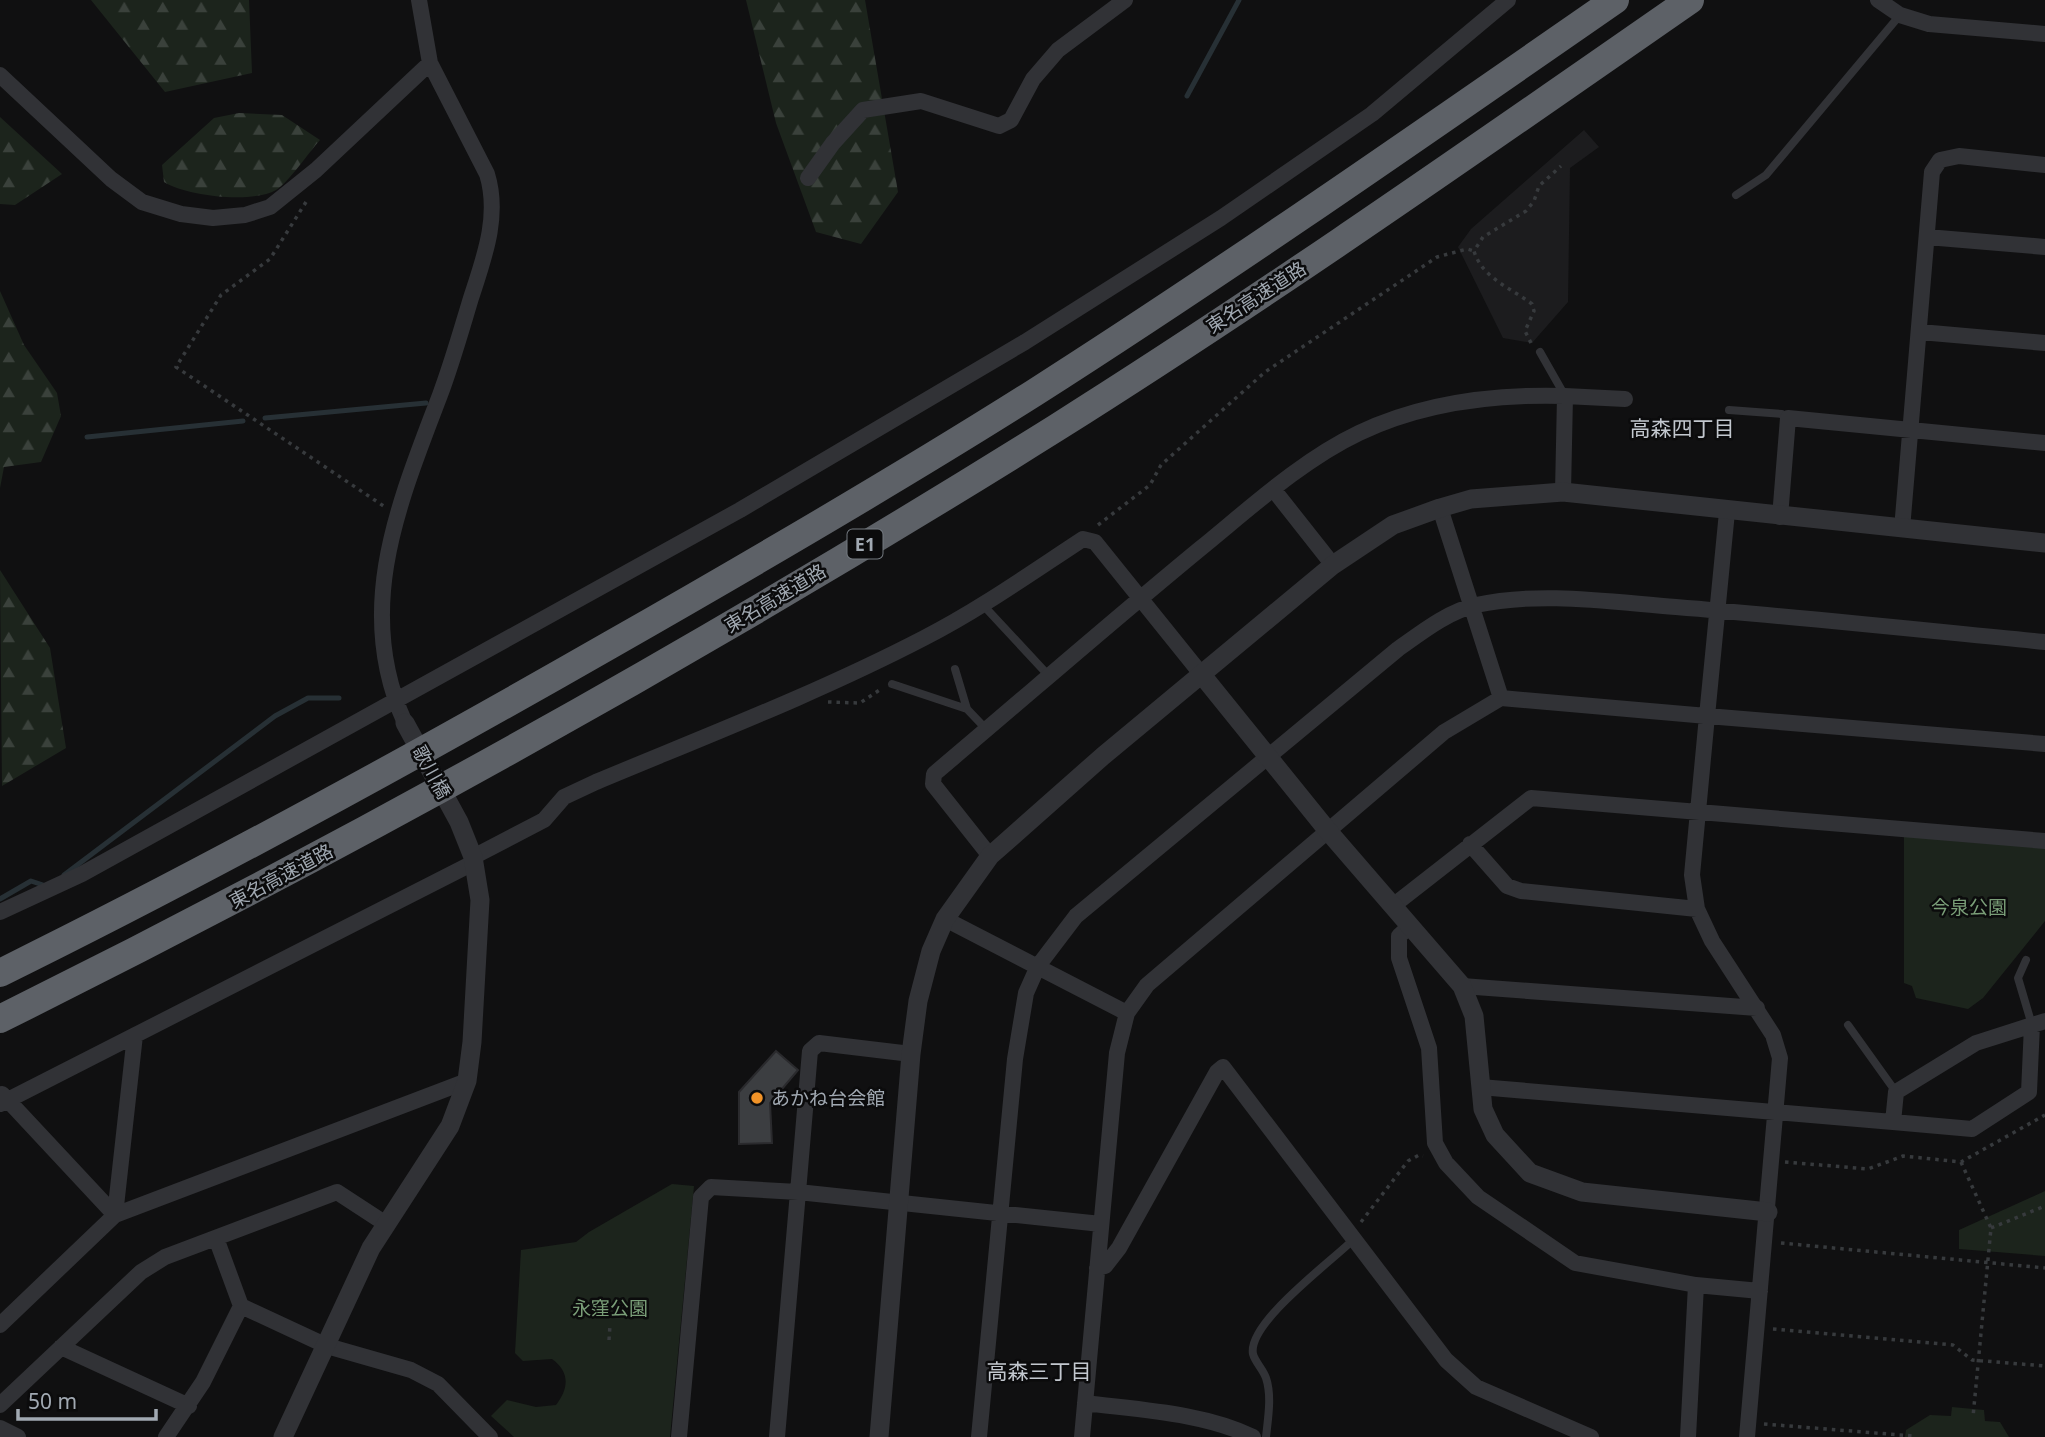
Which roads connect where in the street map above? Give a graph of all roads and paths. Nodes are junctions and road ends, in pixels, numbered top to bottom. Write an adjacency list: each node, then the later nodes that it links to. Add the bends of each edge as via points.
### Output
1 (419, 0): 9 (street)
2 (1125, 0): 14 (street, via 1058,50 1033,79 1012,120 999,126 921,101 863,110)
3 (1508, 0): 49 (street, via 1372,114 1221,218 1025,342 740,510)
4 (1615, 0): 69 (highway, E1, via 1264,243 1032,394 769,554 355,789 171,889)
5 (1690, 0): 73 (highway, 東名高速道路 / E1, via 1296,271 1058,427 802,583 373,827)
6 (1878, 0): 7 (street)
7 (1900, 15): 8 (street, via 1929,24); 15 (lane, via 1773,166)
8 (2044, 32)
9 (430, 62): 13 (street); 32 (street, via 487,174 492,223 445,381)
10 (0, 75): 13 (street, via 111,179 142,202 181,214 245,215 270,207)
11 (2045, 165): 16 (street, via 1959,156 1940,160 1932,172)
12 (1561, 166): 18 (path, via 1539,186 1527,211 1483,237)
13 (309, 176): 32 (path, via 315,188 282,244 270,259 221,295 176,367)
14 (808, 178)
15 (1736, 195)
16 (1927, 237): 17 (street); 19 (street)
17 (2045, 247)
18 (1475, 251): 21 (path, via 1478,264 1493,278 1532,304 1534,312 1525,331); 34 (path, via 1437,257 1265,372 1161,465 1150,485)
19 (1920, 332): 20 (street); 26 (street)
20 (2045, 343)
21 (1539, 352): 22 (lane)
22 (1565, 396): 23 (street); 28 (street, via 1469,401 1399,418 1357,433); 29 (street)
23 (1625, 399)
24 (1729, 410): 25 (lane)
25 (1788, 418): 26 (street); 33 (street)
26 (1910, 431): 27 (street); 35 (street)
27 (2045, 443)
28 (1273, 489): 37 (street); 38 (street)
29 (1563, 492): 30 (street, via 1471,499); 31 (street)
30 (1440, 508): 37 (street, via 1393,525); 40 (street)
31 (1727, 512): 33 (street); 41 (street)
32 (396, 513): 49 (street, via 386,561 381,634)
33 (1780, 517): 35 (street)
34 (1098, 525)
35 (1902, 529): 36 (street)
36 (2045, 543)
37 (1333, 565): 44 (street)
38 (1140, 598): 39 (street, via 1095,541 1083,539); 44 (street); 45 (street)
39 (983, 605): 45 (lane); 47 (street)
40 (1473, 606): 41 (street, via 1516,598 1566,598); 48 (street); 55 (street, via 1439,621 1398,649)
41 (1717, 610): 42 (street); 51 (street)
42 (2045, 642)
43 (955, 669): 50 (lane)
44 (1202, 675): 55 (street); 60 (street)
45 (1049, 676): 53 (street)
46 (892, 684): 47 (path, via 860,703 829,704); 50 (lane)
47 (819, 688): 61 (street, via 564,797 544,820)
48 (1501, 698): 51 (street); 57 (street, via 1444,732)
49 (394, 699): 52 (street); 64 (street, via 82,874)
50 (967, 709): 53 (lane)
51 (1707, 716): 54 (street); 56 (street)
52 (405, 723): 61 (street, 歌川橋, via 459,822)
53 (986, 730): 60 (street, via 934,774 933,784)
54 (2045, 744)
55 (1267, 758): 57 (street); 68 (street, via 1076,916)
56 (1699, 811): 58 (street); 59 (street, via 1531,798); 63 (street, via 1692,875)
57 (1328, 831): 62 (street); 72 (street, via 1147,985)
58 (2045, 841)
59 (1470, 844): 62 (street); 63 (street, via 1507,886 1521,891)
60 (990, 856): 65 (street)
61 (473, 860): 76 (street); 78 (street, 歌川橋, via 480,900)
62 (1394, 905): 66 (street)
63 (1698, 909): 71 (street, via 1712,941)
64 (0, 912)
65 (945, 919): 68 (street); 77 (street, via 930,951)
66 (1410, 926): 70 (street); 103 (street, via 1399,936 1399,958 1429,1048 1435,1143 1446,1163 1478,1197 1575,1263)
67 (2026, 961): 74 (lane, via 2018,978)
68 (1038, 966): 72 (street); 92 (street, via 1026,993 1014,1059)
69 (0, 973)
70 (1462, 986): 71 (street); 79 (street, via 1474,1016)
71 (1757, 1008): 82 (street, via 1780,1058)
72 (1127, 1013): 95 (street, via 1117,1053)
73 (0, 1019)
74 (2038, 1023): 80 (street, via 1976,1043); 84 (street, via 2029,1092 1972,1129)
75 (1848, 1025): 80 (lane)
76 (135, 1035): 81 (street); 93 (street)
77 (911, 1054): 88 (street, via 819,1043 810,1051); 89 (street)
78 (467, 1081): 93 (street); 94 (street, 歌川橋, via 450,1126)
79 (1479, 1087): 82 (street); 91 (street, via 1495,1135 1530,1173 1582,1192)
80 (1896, 1092): 84 (street)
81 (2, 1098): 93 (street)
82 (1777, 1111): 84 (street); 86 (street)
83 (2045, 1115): 87 (path)
84 (1893, 1122)
85 (1428, 1157): 97 (path, via 1419,1154 1408,1161)
86 (1773, 1161): 87 (path, via 1868,1169 1903,1156); 91 (street)
87 (1961, 1162): 96 (path)
88 (798, 1192): 89 (street); 125 (street, via 711,1187 701,1197); 126 (street)
89 (898, 1203): 92 (street); 127 (street)
90 (2045, 1206): 96 (path)
91 (1768, 1212): 99 (street)
92 (999, 1213): 95 (street); 128 (street)
93 (115, 1215): 106 (street)
94 (386, 1224): 98 (street, via 337,1192); 110 (street, 歌川橋)
95 (1101, 1224): 101 (street)
96 (1991, 1228): 100 (path)
97 (1353, 1237): 101 (street, via 1223,1067 1119,1248 1105,1266); 131 (lane, via 1269,1316 1253,1338 1253,1354 1266,1378 1269,1398); 132 (street, via 1447,1360 1476,1387)
98 (216, 1238): 105 (street); 111 (street, via 165,1257 141,1272)
99 (1765, 1242): 100 (path); 104 (street)
100 (1985, 1262): 102 (path); 112 (path)
101 (1097, 1268): 114 (street)
102 (2045, 1268)
103 (1696, 1285): 104 (street); 133 (street)
104 (1760, 1291): 108 (street)
105 (241, 1306): 110 (street); 116 (street)
106 (0, 1325)
107 (610, 1325): 109 (path)
108 (1757, 1327): 112 (path, via 1953,1345); 119 (street)
109 (609, 1340)
110 (327, 1346): 123 (street, 歌川橋); 124 (street, via 411,1370 438,1384)
111 (61, 1347): 115 (street); 116 (street)
112 (1978, 1360): 113 (path); 117 (path)
113 (2045, 1366)
114 (1085, 1404): 129 (street); 130 (street, via 1233,1427)
115 (0, 1405)
116 (189, 1406): 122 (street)
117 (1973, 1417)
118 (0, 1428): 121 (street)
119 (1747, 1430): 120 (path)
120 (1913, 1436)
121 (18, 1437)
122 (166, 1437)
123 (282, 1437)
124 (490, 1437)
125 (680, 1437)
126 (777, 1437)
127 (879, 1437)
128 (979, 1437)
129 (1082, 1437)
130 (1253, 1437)
131 (1266, 1437)
132 (1591, 1437)
133 (1688, 1437)

